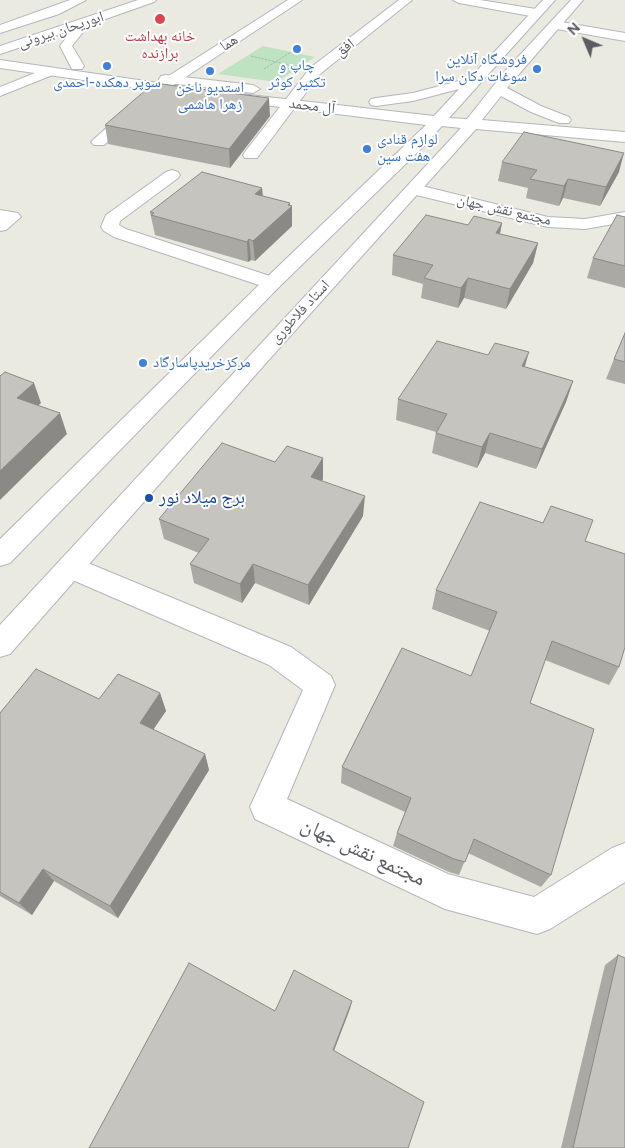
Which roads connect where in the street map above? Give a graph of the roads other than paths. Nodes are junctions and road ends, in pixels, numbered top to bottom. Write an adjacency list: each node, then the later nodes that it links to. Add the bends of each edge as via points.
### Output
1 (80, 0): 8 (main road, ابوریحان بیرونی)
2 (150, 0): 9 (main road, ابوریحان بیرونی)
3 (296, 0): 19 (main road, هما)
4 (406, 0): 22 (main road, افق, via 315,71)
5 (459, 0): 7 (main road)
6 (577, 0): 10 (main road, استاد فلاطوری)
7 (543, 6): 18 (main road)
8 (52, 12): 9 (main road); 11 (main road, ابوریحان بیرونی)
9 (92, 20): 13 (main road, ابوریحان بیرونی); 16 (main road, via 66,46)
10 (555, 25): 12 (main road); 20 (main road, استاد فلاطوری)
11 (0, 29)
12 (625, 37)
13 (0, 50)
14 (0, 56): 16 (main road, آل محمد)
15 (0, 64): 17 (main road, آل محمد)
16 (77, 66): 19 (main road, آل محمد)
17 (50, 71): 19 (main road, آل محمد); 21 (main road)
18 (475, 81): 23 (main road); 24 (main road)
19 (167, 83): 22 (main road, آل محمد); 29 (main road, هما)
20 (498, 89): 25 (main road); 27 (main road, استاد فلاطوری)
21 (0, 92)
22 (294, 99): 23 (main road, آل محمد); 31 (main road, افق)
23 (372, 108): 24 (main road, آل محمد); 30 (main road, via 402,128)
24 (445, 115): 27 (main road, آل محمد); 30 (main road)
25 (564, 120): 26 (main road, آل محمد); 27 (main road, آل محمد)
26 (625, 126)
27 (477, 129): 28 (main road, via 532,128); 33 (main road, استاد فلاطوری, via 447,152)
28 (625, 137)
29 (99, 142)
30 (416, 145): 37 (main road)
31 (251, 155)
32 (172, 175): 37 (main road, via 112,219 110,227)
33 (414, 189): 35 (main road, مجتمع نقش جهان, via 548,222 585,224); 39 (main road, استاد فلاطوری)
34 (0, 215): 36 (main road, via 12,217)
35 (625, 217)
36 (0, 226)
37 (272, 283): 38 (main road)
38 (0, 556)
39 (71, 567): 40 (main road, استاد فلاطوری); 41 (main road, مجتمع نقش جهان, via 280,656 320,685 267,807 445,891 537,916)
40 (0, 645)
41 (625, 861)

